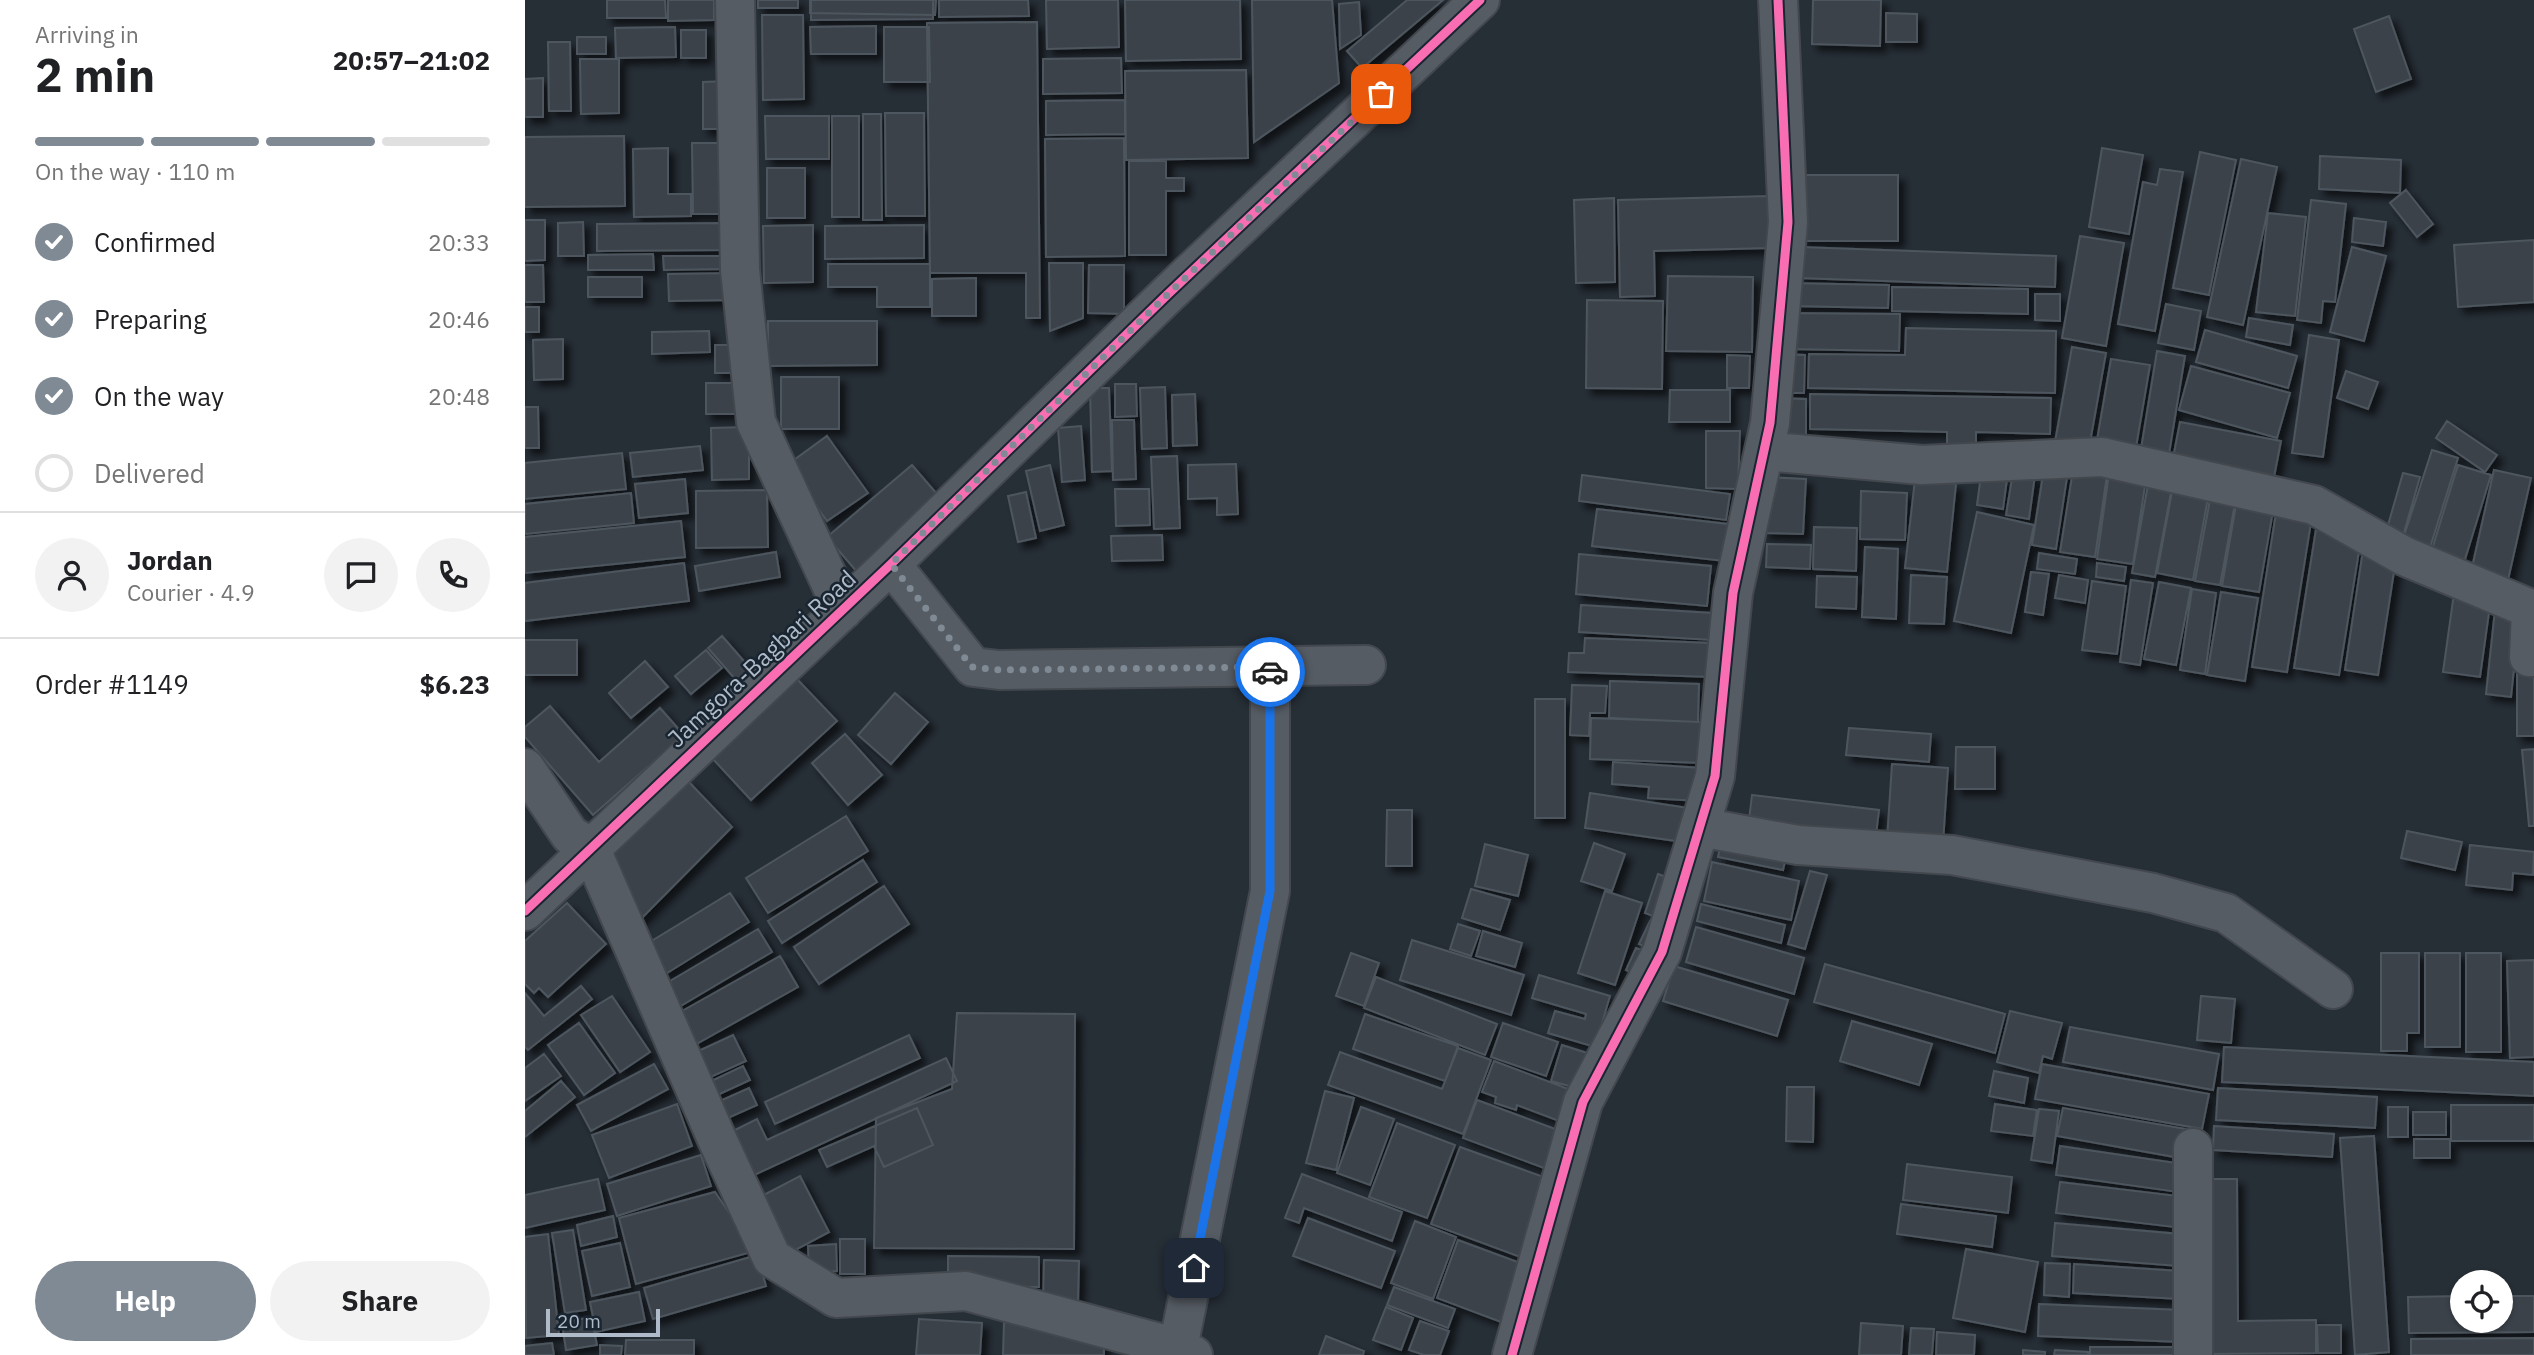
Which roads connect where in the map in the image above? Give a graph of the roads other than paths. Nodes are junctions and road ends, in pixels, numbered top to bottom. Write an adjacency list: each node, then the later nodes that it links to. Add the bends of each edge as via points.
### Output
1 (735, 0): 6 (street, via 740,270 756,422)
2 (1480, 0): 5 (street, Jamgora-Bagbari Road)
3 (1778, 0): 4 (street, via 1788,222)
4 (1764, 451): 7 (street, via 1922,465 2102,457 2314,505 2404,556 2531,609 2529,657); 11 (street, via 1733,593 1715,776)
5 (891, 564): 6 (street, Jamgora-Bagbari Road); 9 (street, via 972,667)
6 (843, 610): 12 (street, Jamgora-Bagbari Road)
7 (2534, 657)
8 (1366, 665): 9 (street)
9 (1270, 667): 16 (street, via 1270,891)
10 (525, 768): 12 (street, via 570,835)
11 (1700, 827): 14 (street, via 1798,845 1952,855 2153,893 2226,914); 17 (street, via 1662,952 1583,1102)
12 (590, 847): 13 (street, Jamgora-Bagbari Road); 16 (street, via 772,1258 836,1298 965,1291)
13 (525, 911)
14 (2333, 989)
15 (2193, 1148): 18 (street)
16 (1185, 1352)
17 (1512, 1355)
18 (2193, 1355)

